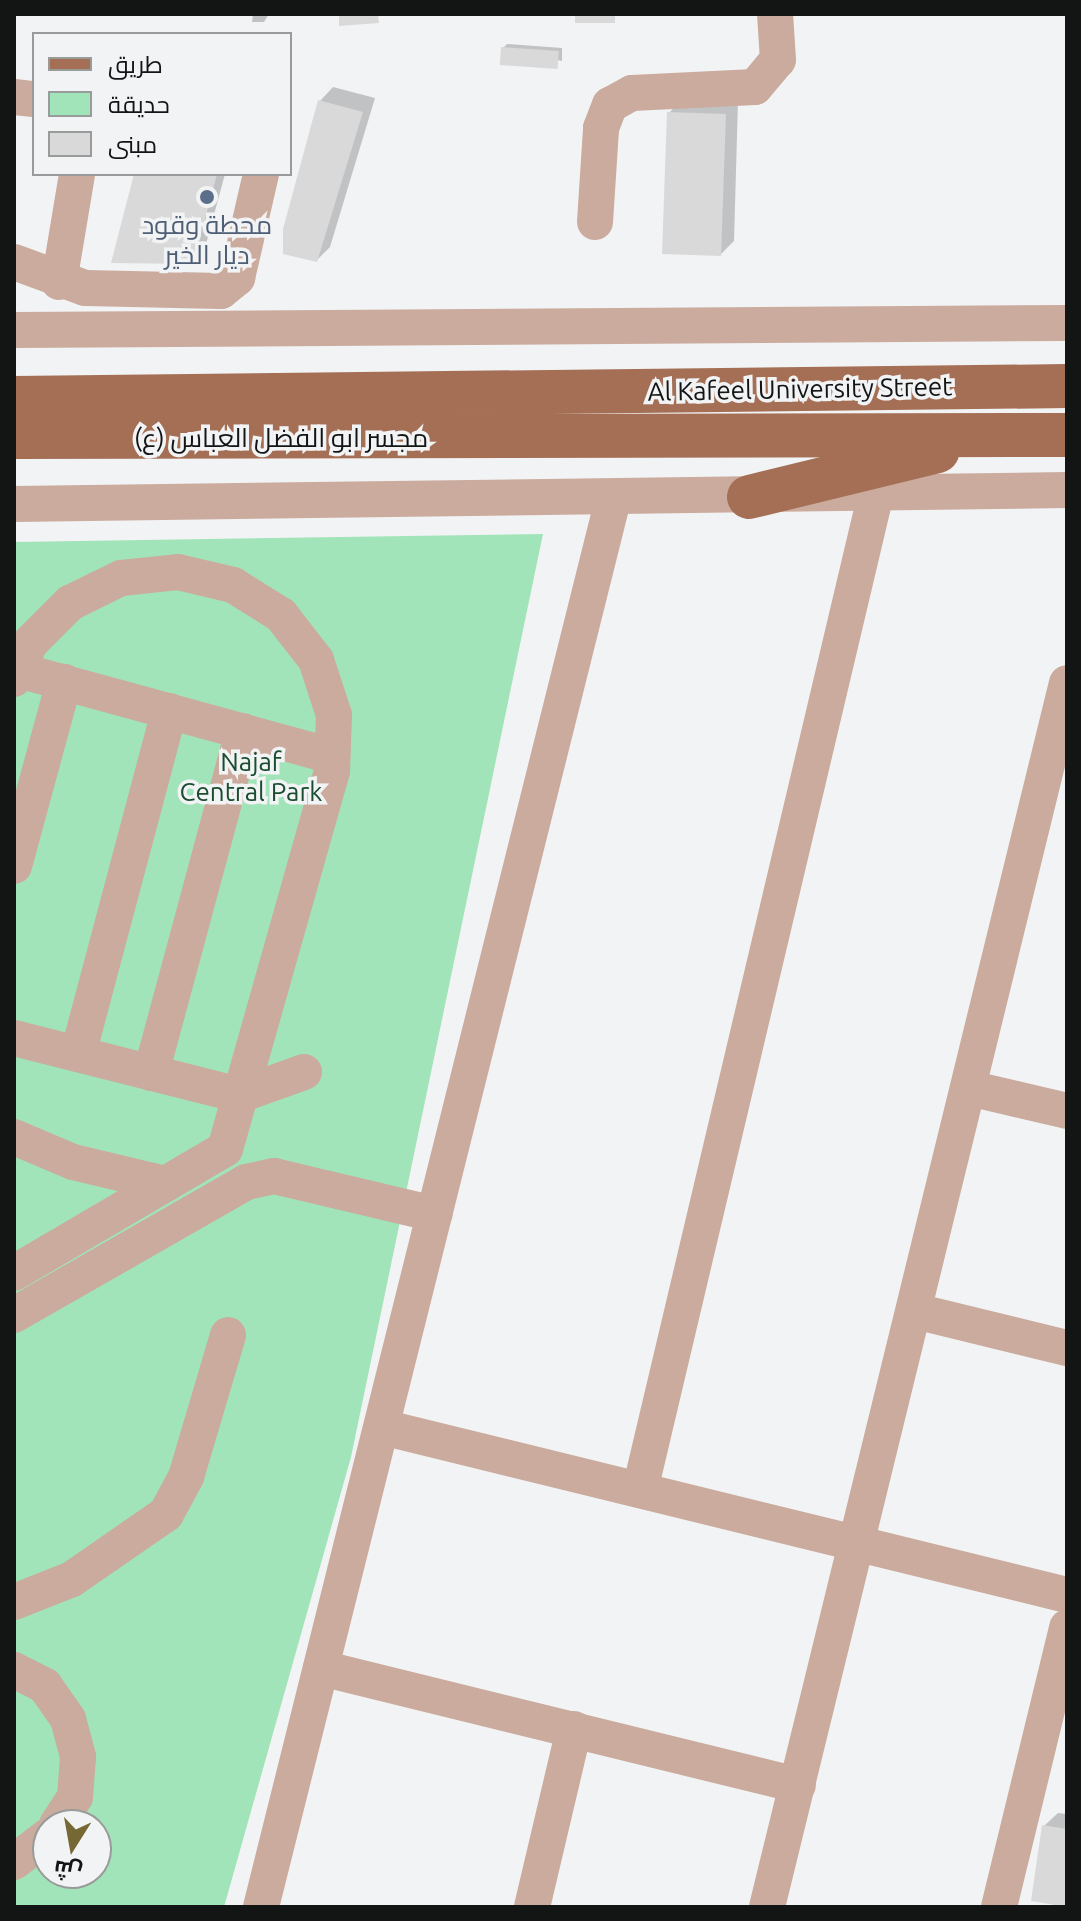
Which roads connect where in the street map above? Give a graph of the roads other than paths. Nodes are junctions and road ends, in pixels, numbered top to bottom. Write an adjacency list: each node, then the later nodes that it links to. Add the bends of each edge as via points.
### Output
1 (775, 14): 4 (street, via 778,60 755,87 632,93 610,105 601,128)
2 (77, 176): 6 (street)
3 (261, 176): 6 (street, via 237,278 221,291)
4 (595, 222)
5 (14, 262): 6 (street)
6 (59, 282)
7 (1067, 323): 8 (street)
8 (14, 330)
9 (1067, 386): 10 (main road, Al Kafeel University Street)
10 (533, 392): 12 (main road, مجسر ابو الفضل العباس (ع))
11 (14, 398): 12 (main road, مجسر ابو الفضل العباس (ع))
12 (79, 418): 15 (main road, مجسر ابو الفضل العباس (ع)); 16 (main road, مجسر ابو الفضل العباس (ع))
13 (1067, 435): 14 (main road, Al Kafeel University Street)
14 (1022, 436): 16 (main road, Al Kafeel University Street); 19 (main road)
15 (14, 437)
16 (549, 439)
17 (1067, 490): 18 (street)
18 (876, 493): 19 (street); 46 (street)
19 (749, 497): 20 (street)
20 (613, 499): 21 (street); 39 (street)
21 (14, 504)
22 (16, 674): 23 (street); 28 (street, via 30,643 70,603 121,578 178,572 233,585 281,615 316,660 334,715)
23 (64, 682): 25 (street); 29 (street)
24 (1067, 683): 27 (street)
25 (169, 711): 26 (street); 31 (street)
26 (243, 731): 28 (street); 33 (street)
27 (1059, 751): 34 (street)
28 (332, 756): 35 (street)
29 (14, 866)
30 (14, 1038): 31 (street)
31 (78, 1054): 33 (street)
32 (304, 1072): 35 (street)
33 (151, 1073): 35 (street)
34 (969, 1088): 36 (street); 41 (street)
35 (240, 1095): 38 (street, via 225,1149)
36 (1067, 1111)
37 (14, 1137): 38 (street, via 60,1158)
38 (165, 1184): 40 (street)
39 (435, 1214): 42 (street, via 274,1176 246,1182); 45 (street)
40 (14, 1273)
41 (915, 1311): 44 (street); 47 (street)
42 (15, 1316)
43 (228, 1335): 49 (street, via 186,1477 166,1514 72,1579)
44 (1067, 1348)
45 (382, 1427): 46 (street); 51 (street)
46 (640, 1490): 47 (street)
47 (858, 1544): 48 (street); 54 (street)
48 (1067, 1595)
49 (14, 1602)
50 (1067, 1627): 61 (street)
51 (321, 1668): 53 (street); 58 (street)
52 (14, 1670): 55 (street, via 45,1686 68,1719 78,1757 75,1797)
53 (574, 1729): 54 (street); 59 (street)
54 (798, 1785): 60 (street)
55 (67, 1809)
56 (32, 1848): 57 (street)
57 (14, 1862)
58 (261, 1907)
59 (532, 1907)
60 (767, 1907)
61 (999, 1907)

